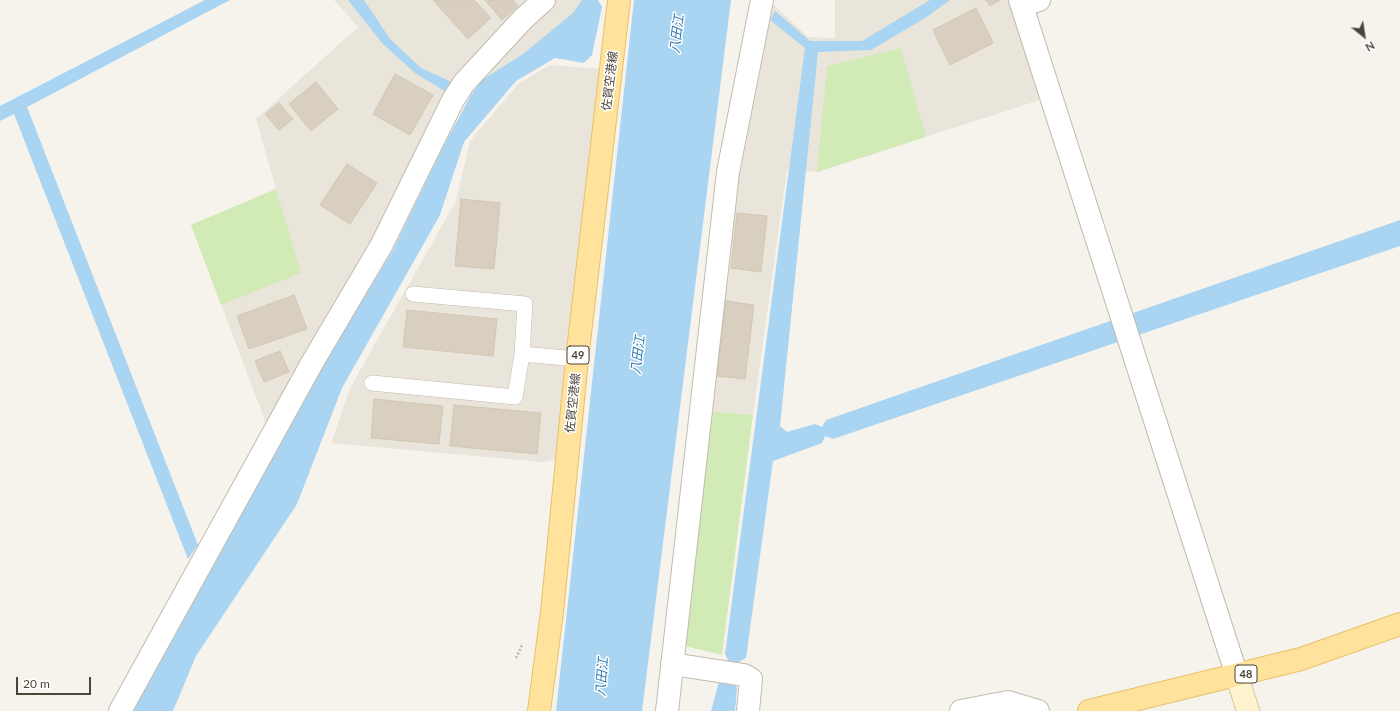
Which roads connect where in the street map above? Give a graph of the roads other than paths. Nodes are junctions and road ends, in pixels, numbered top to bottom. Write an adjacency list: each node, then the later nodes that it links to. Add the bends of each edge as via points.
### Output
1 (544, 0): 12 (street, via 523,19 458,92 380,246 312,363)
2 (619, 0): 7 (main road, 佐賀空港線 / 49)
3 (762, 0): 10 (street, via 728,172)
4 (1027, 2): 11 (street, via 1119,309)
5 (413, 294): 6 (lane, via 524,304)
6 (522, 354): 7 (lane); 8 (lane, via 515,397)
7 (577, 359): 13 (main road, 佐賀空港線 / 49, via 552,612)
8 (372, 383)
9 (1400, 624): 11 (main road, 48, via 1301,659)
10 (672, 664): 14 (street); 15 (street, via 744,675 750,679)
11 (1237, 676): 18 (main road, 48); 19 (street)
12 (120, 711)
13 (539, 711)
14 (667, 711)
15 (748, 711)
16 (961, 711): 17 (street, via 1008,702)
17 (1038, 711)
18 (1089, 711)
19 (1248, 711)

